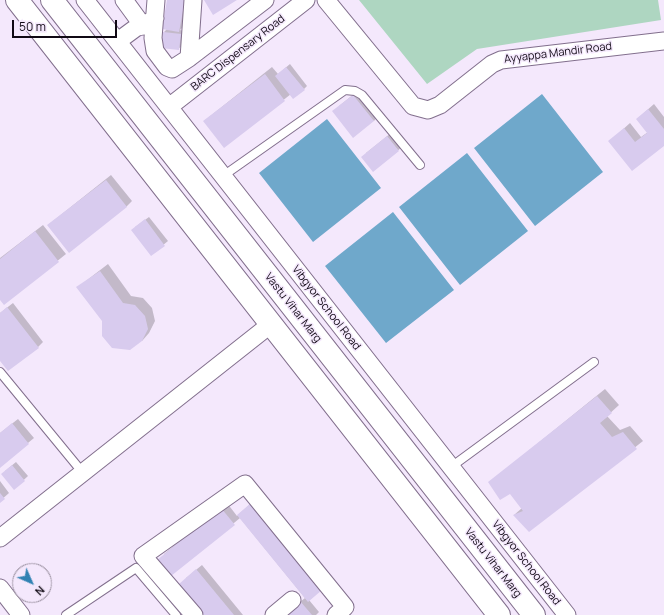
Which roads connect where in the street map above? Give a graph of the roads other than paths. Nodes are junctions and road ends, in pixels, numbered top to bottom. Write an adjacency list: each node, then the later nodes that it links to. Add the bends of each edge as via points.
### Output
1 (17, 0): 17 (main road)
2 (52, 0): 32 (main road, Vastu Vihar Marg)
3 (85, 0): 12 (street, Vibgyor School Road)
4 (124, 0): 10 (street)
5 (156, 0): 10 (street)
6 (193, 0): 13 (street)
7 (265, 0): 13 (street)
8 (306, 0): 14 (street, BARC Dispensary Road)
9 (326, 0): 11 (street, Ayyappa Mandir Road, via 413,106 428,110 501,60)
10 (149, 22): 12 (street, via 140,32); 13 (street, via 155,51 167,67 178,67)
11 (664, 41)
12 (120, 44): 14 (street, Vibgyor School Road)
13 (189, 58)
14 (169, 107): 16 (street, Vibgyor School Road)
15 (420, 165): 16 (lane, via 362,95 346,90)
16 (223, 176): 20 (street, Vibgyor School Road)
17 (271, 324): 21 (street); 31 (main road)
18 (594, 362): 20 (lane)
19 (0, 372): 21 (lane)
20 (451, 467): 33 (street, Vibgyor School Road)
21 (83, 473): 22 (street)
22 (0, 538)
23 (0, 588): 26 (street)
24 (292, 600): 30 (street)
25 (344, 612): 29 (street, via 245,484 144,556)
26 (21, 615)
27 (66, 615): 28 (lane, via 136,568)
28 (176, 615)
29 (194, 615)
30 (274, 615)
31 (499, 615)
32 (534, 615)
33 (567, 615)

